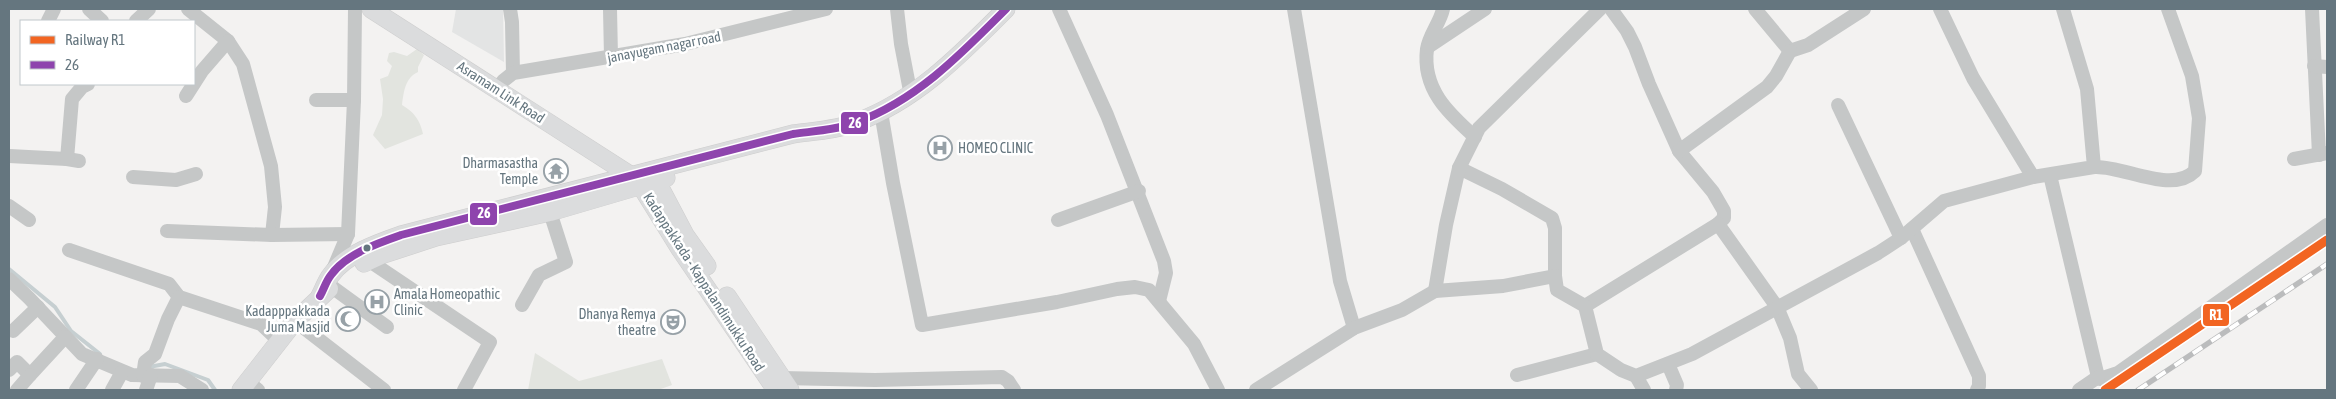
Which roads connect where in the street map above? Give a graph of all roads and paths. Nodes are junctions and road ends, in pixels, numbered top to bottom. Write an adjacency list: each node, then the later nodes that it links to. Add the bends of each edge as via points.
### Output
1 (89, 9): 25 (street)
2 (149, 9): 26 (street)
3 (188, 9): 27 (street)
4 (355, 9): 39 (street)
5 (371, 9): 53 (main road, Asramam Link Road)
6 (390, 9): 32 (main road, Asramam Link Road)
7 (510, 9): 32 (street)
8 (610, 9): 30 (street)
9 (826, 9): 24 (street, janayugam nagar road)
10 (897, 9): 37 (street)
11 (1006, 9): 37 (main road)
12 (1059, 9): 54 (street)
13 (1294, 9): 80 (street, via 1340,280)
14 (1443, 9): 28 (street)
15 (1485, 9): 28 (street)
16 (1600, 9): 42 (street, via 1504,102)
17 (1611, 9): 43 (street, via 1635,47)
18 (1755, 9): 29 (street)
19 (1864, 9): 29 (street, via 1808,45)
20 (1940, 9): 52 (street, via 1973,78)
21 (2064, 9): 47 (street, via 2087,89)
22 (2168, 9): 47 (street, via 2192,76 2199,118 2195,171 2189,177 2174,181)
23 (2312, 9): 31 (street)
24 (785, 14): 30 (street, janayugam nagar road, via 685,44)
25 (101, 20)
26 (137, 20)
27 (228, 41): 33 (street); 64 (street, via 243,64 271,166 275,207)
28 (1427, 48): 42 (street, via 1430,81 1438,99)
29 (1790, 51): 43 (street, via 1767,87)
30 (612, 58): 32 (street, janayugam nagar road)
31 (2321, 66): 44 (street)
32 (508, 77): 53 (main road, Asramam Link Road)
33 (195, 82)
34 (86, 85): 45 (street, via 72,99 73,160)
35 (193, 85): 36 (street)
36 (186, 96)
37 (911, 96): 41 (main road)
38 (316, 100): 39 (street)
39 (354, 100): 63 (street)
40 (1838, 105): 65 (street)
41 (881, 112): 53 (main road, via 855,123 793,134); 73 (street, via 922,325 1135,287 1149,290)
42 (1474, 137): 48 (street)
43 (1679, 151): 59 (street, via 1713,192 1724,211 1724,218)
44 (2323, 154): 46 (street)
45 (9, 156)
46 (2294, 159)
47 (2094, 167): 50 (street)
48 (1459, 168): 68 (street, via 1552,218); 71 (street)
49 (196, 174): 51 (street, via 176,180)
50 (2050, 175): 52 (street); 93 (street)
51 (133, 177)
52 (2033, 177): 61 (street, via 1944,201)
53 (643, 178): 56 (main road); 70 (main road, via 390,238 362,251); 94 (main road, Kadappakkada - Kappalandimukku Road, via 680,249)
54 (1139, 192): 58 (street); 73 (street, via 1164,261 1166,273)
55 (9, 206): 57 (street)
56 (550, 212): 67 (main road, via 436,237); 74 (street, via 566,262 539,275)
57 (29, 220)
58 (1058, 220)
59 (1718, 224): 75 (street); 77 (street)
60 (2327, 225): 93 (street, via 2118,373 2109,378)
61 (1912, 229): 65 (street); 108 (street, via 1979,376)
62 (167, 231): 64 (street)
63 (348, 234): 64 (street); 70 (street)
64 (272, 236)
65 (1901, 238): 77 (street)
66 (69, 250): 72 (street, via 168,284)
67 (368, 260): 70 (main road); 101 (street, via 490,342)
68 (1555, 276): 71 (street, via 1503,286); 75 (street, via 1557,290)
69 (9, 279): 76 (street)
70 (328, 286): 78 (main road); 79 (street)
71 (1435, 291): 80 (street, via 1402,310)
72 (179, 297): 83 (street, via 261,324); 90 (street)
73 (1159, 301): 103 (street, via 1194,344)
74 (522, 306)
75 (1584, 306): 84 (street)
76 (38, 307): 81 (street); 82 (street)
77 (1777, 307): 86 (street); 107 (street, via 1790,338 1798,374)
78 (295, 321): 83 (main road); 100 (street)
79 (387, 327)
80 (1354, 328): 104 (street)
81 (13, 330)
82 (65, 337): 85 (street, via 82,354); 89 (street)
83 (279, 341): 95 (main road)
84 (1597, 354): 91 (street); 92 (street)
85 (97, 359): 88 (street); 97 (street)
86 (1668, 364): 92 (street); 106 (street)
87 (9, 370): 89 (street, via 17,362)
88 (122, 372): 90 (street); 98 (street)
89 (30, 375): 96 (street)
90 (145, 375): 99 (street, via 180,376)
91 (1517, 375)
92 (1636, 376): 105 (street)
93 (2098, 378): 109 (street)
94 (783, 386): 102 (street, via 1002,377)
95 (249, 388)
96 (17, 390)
97 (76, 390)
98 (112, 390)
99 (202, 390)
100 (384, 390)
101 (464, 390)
102 (1014, 390)
103 (1218, 390)
104 (1256, 390)
105 (1644, 390)
106 (1676, 390)
107 (1810, 390)
108 (1977, 390)
109 (2079, 390)

